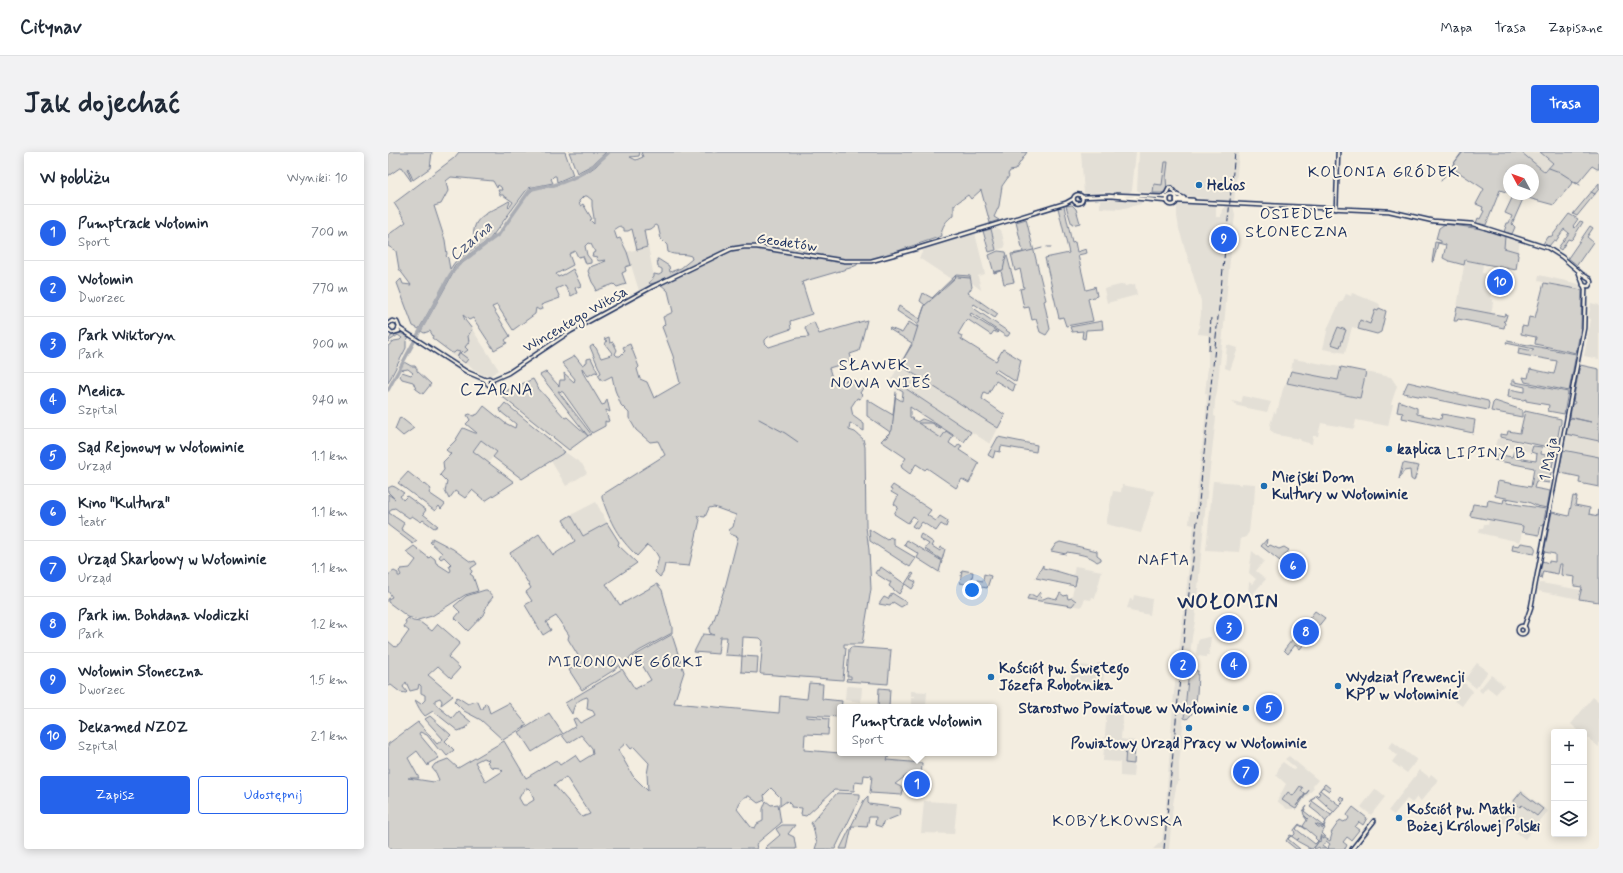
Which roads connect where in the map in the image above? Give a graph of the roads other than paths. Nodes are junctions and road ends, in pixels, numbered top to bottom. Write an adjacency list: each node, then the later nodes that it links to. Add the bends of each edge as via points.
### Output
1 (1338, 152): 10 (main road)
2 (1109, 196): 3 (main road); 4 (main road); 5 (main road)
3 (1162, 196): 5 (main road); 6 (main road, via 1170,188 1177,195)
4 (1082, 198): 8 (main road, via 1077,195); 8 (main road, via 1079,204)
5 (1167, 199): 7 (main road, via 1171,204); 7 (main road, via 1172,195)
6 (1188, 199): 7 (main road); 9 (main road)
7 (1176, 200): 9 (main road)
8 (1074, 201): 12 (main road, Geodetów, via 880,259 845,261 744,247 723,252)
9 (1201, 202): 10 (main road)
10 (1336, 210): 11 (main road, via 1389,211 1483,226 1548,248)
11 (1578, 270): 13 (main road); 14 (main road)
12 (670, 278): 26 (main road, Wincentego Witosa, via 562,336)
13 (1586, 278): 14 (main road); 16 (main road, via 1591,281)
14 (1582, 280): 15 (main road)
15 (1583, 285): 16 (main road); 17 (main road, 1 Maja)
16 (1588, 286): 17 (main road, 1 Maja)
17 (1585, 294): 27 (main road, 1 Maja, via 1579,356 1531,608)
18 (388, 323): 19 (main road, via 396,321)
19 (399, 328): 21 (main road); 23 (main road)
20 (388, 330): 22 (main road)
21 (397, 331): 22 (main road); 23 (main road)
22 (391, 332): 24 (main road)
23 (405, 333): 25 (main road, via 474,376)
24 (388, 335)
25 (486, 380): 26 (main road); 26 (main road, via 489,385)
26 (492, 380)
27 (1524, 627)
28 (1374, 821): 29 (main road)
29 (1352, 849)

